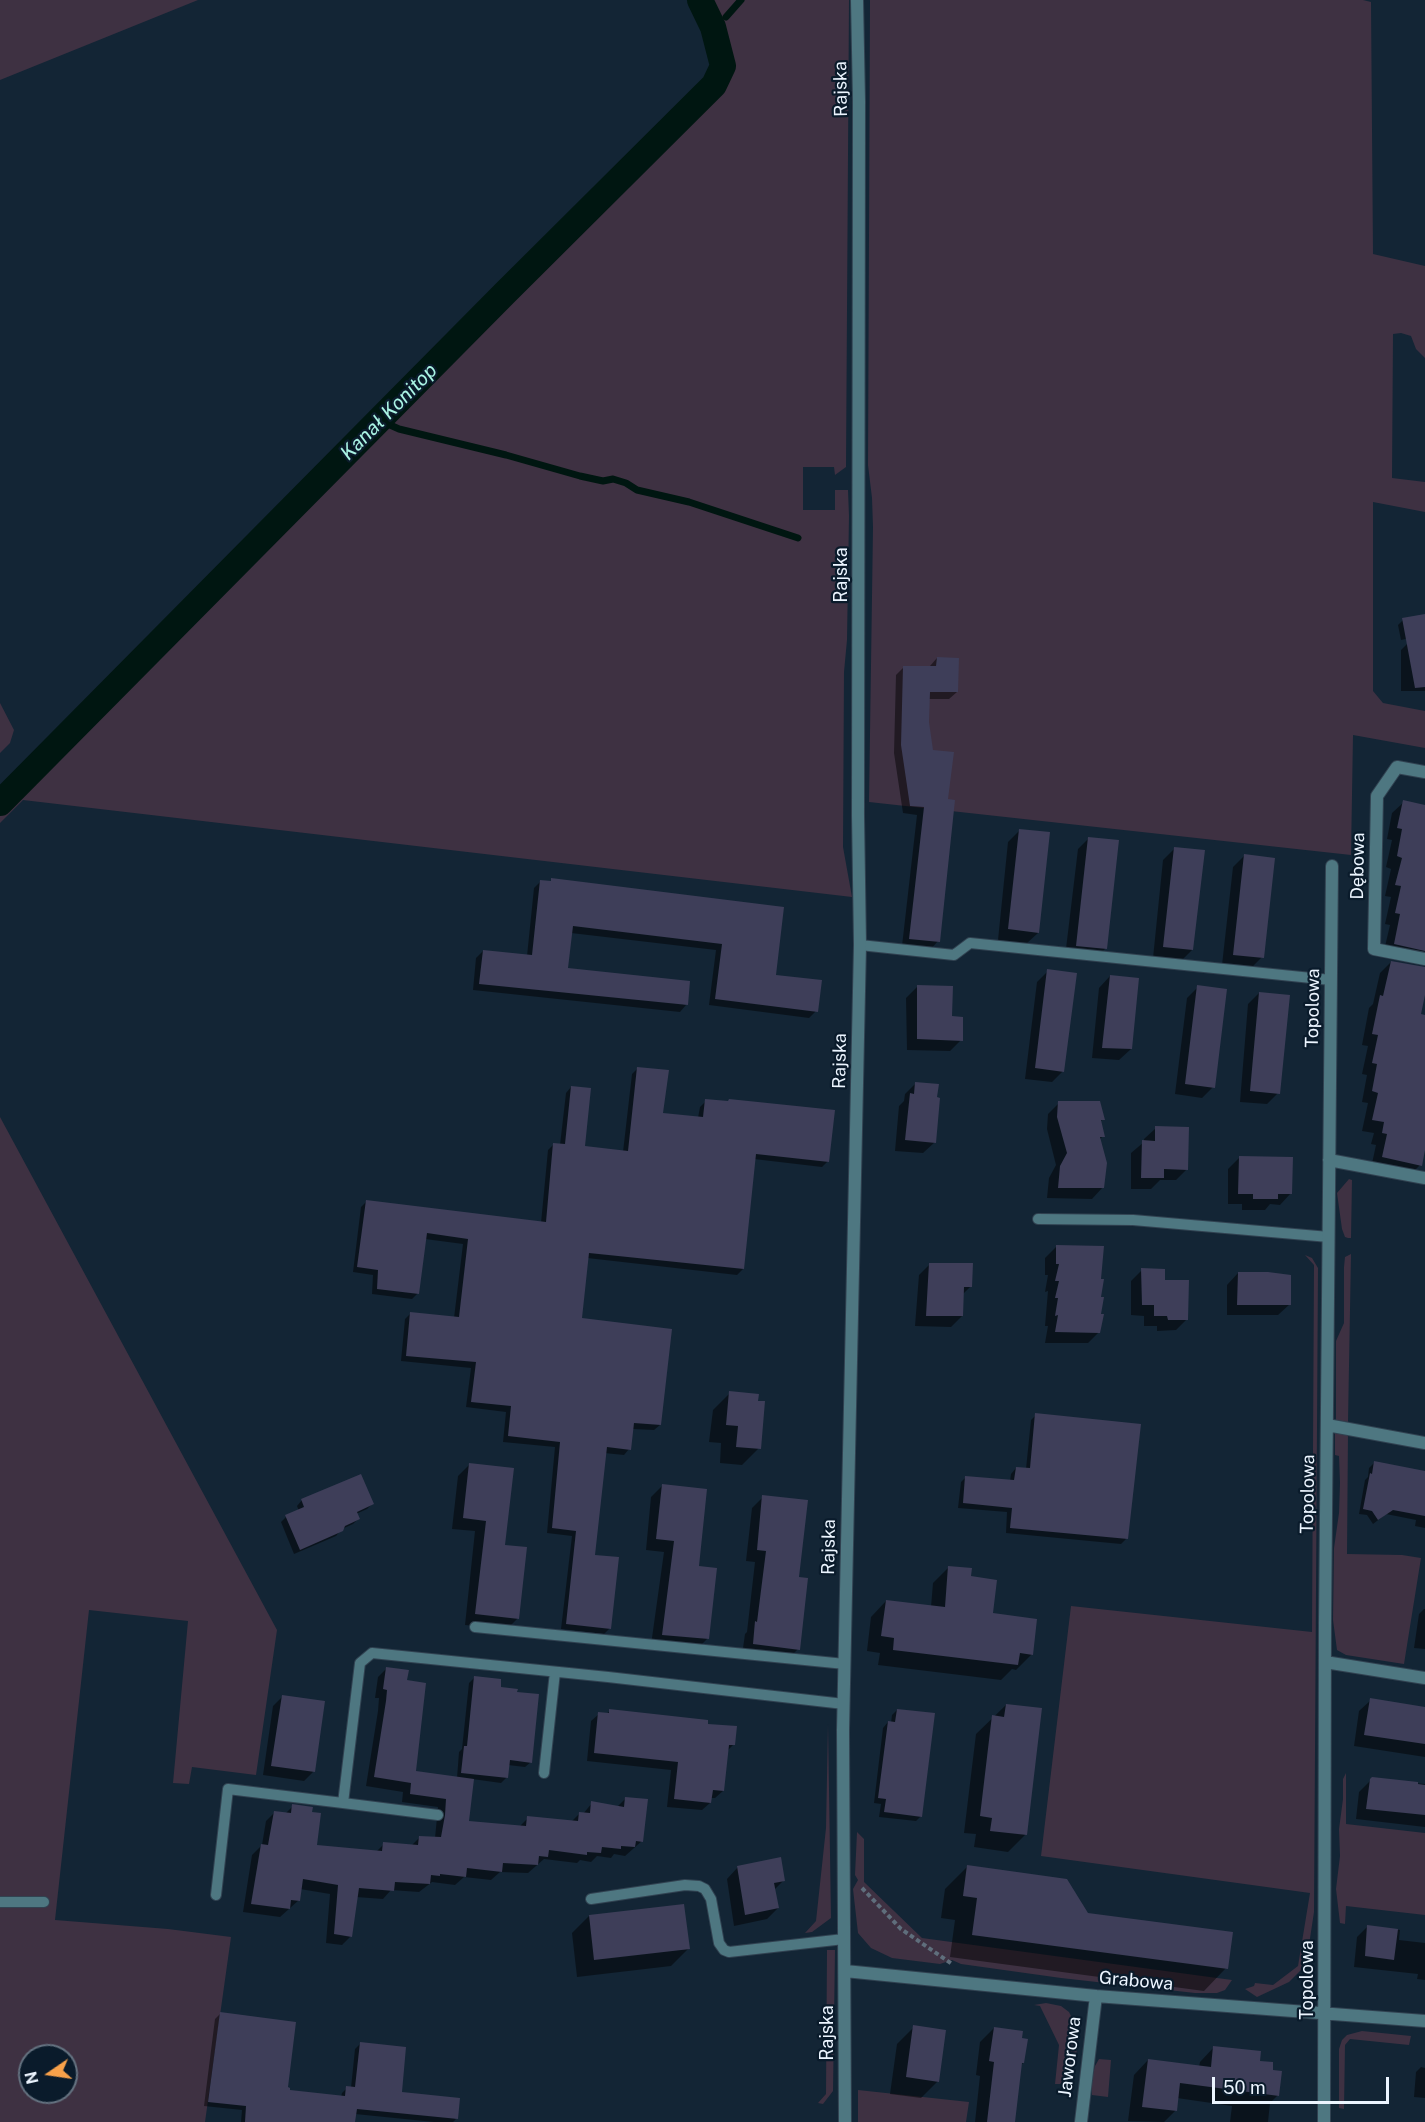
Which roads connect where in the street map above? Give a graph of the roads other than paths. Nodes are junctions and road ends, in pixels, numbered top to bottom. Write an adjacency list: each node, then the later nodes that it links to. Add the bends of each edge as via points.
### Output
1 (857, 0): 4 (street, Rajska)
2 (1425, 772): 5 (street, Dębowa, via 1397,767 1377,796 1374,949)
3 (1332, 866): 6 (street, Topolowa)
4 (860, 945): 6 (lane, via 954,955 970,943); 15 (street, Rajska)
5 (1425, 959)
6 (1331, 980): 7 (street, Topolowa)
7 (1329, 1160): 8 (street); 10 (street, Topolowa)
8 (1425, 1178)
9 (1038, 1219): 10 (lane, via 1133,1220)
10 (1329, 1237): 11 (street, Topolowa)
11 (1327, 1425): 12 (street); 14 (street, Topolowa)
12 (1425, 1443)
13 (476, 1627): 15 (lane)
14 (1325, 1662): 17 (street); 29 (street, Topolowa)
15 (845, 1664): 18 (street, Rajska)
16 (555, 1672): 18 (lane); 19 (lane); 20 (lane, via 372,1653 360,1663)
17 (1425, 1678)
18 (844, 1704): 26 (street, Rajska)
19 (544, 1773)
20 (343, 1803): 21 (lane); 22 (lane, via 228,1789)
21 (438, 1815)
22 (216, 1896)
23 (591, 1899): 26 (lane, via 699,1886 711,1899 719,1943 729,1952)
24 (0, 1902): 25 (lane)
25 (44, 1902)
26 (844, 1939): 27 (street, Rajska)
27 (845, 1971): 28 (street, Grabowa); 31 (street, Rajska)
28 (1095, 1996): 29 (street, Grabowa); 32 (street, Jaworowa)
29 (1325, 2014): 30 (street, Grabowa); 33 (street, Topolowa)
30 (1425, 2021)
31 (845, 2122)
32 (1081, 2122)
33 (1324, 2122)

